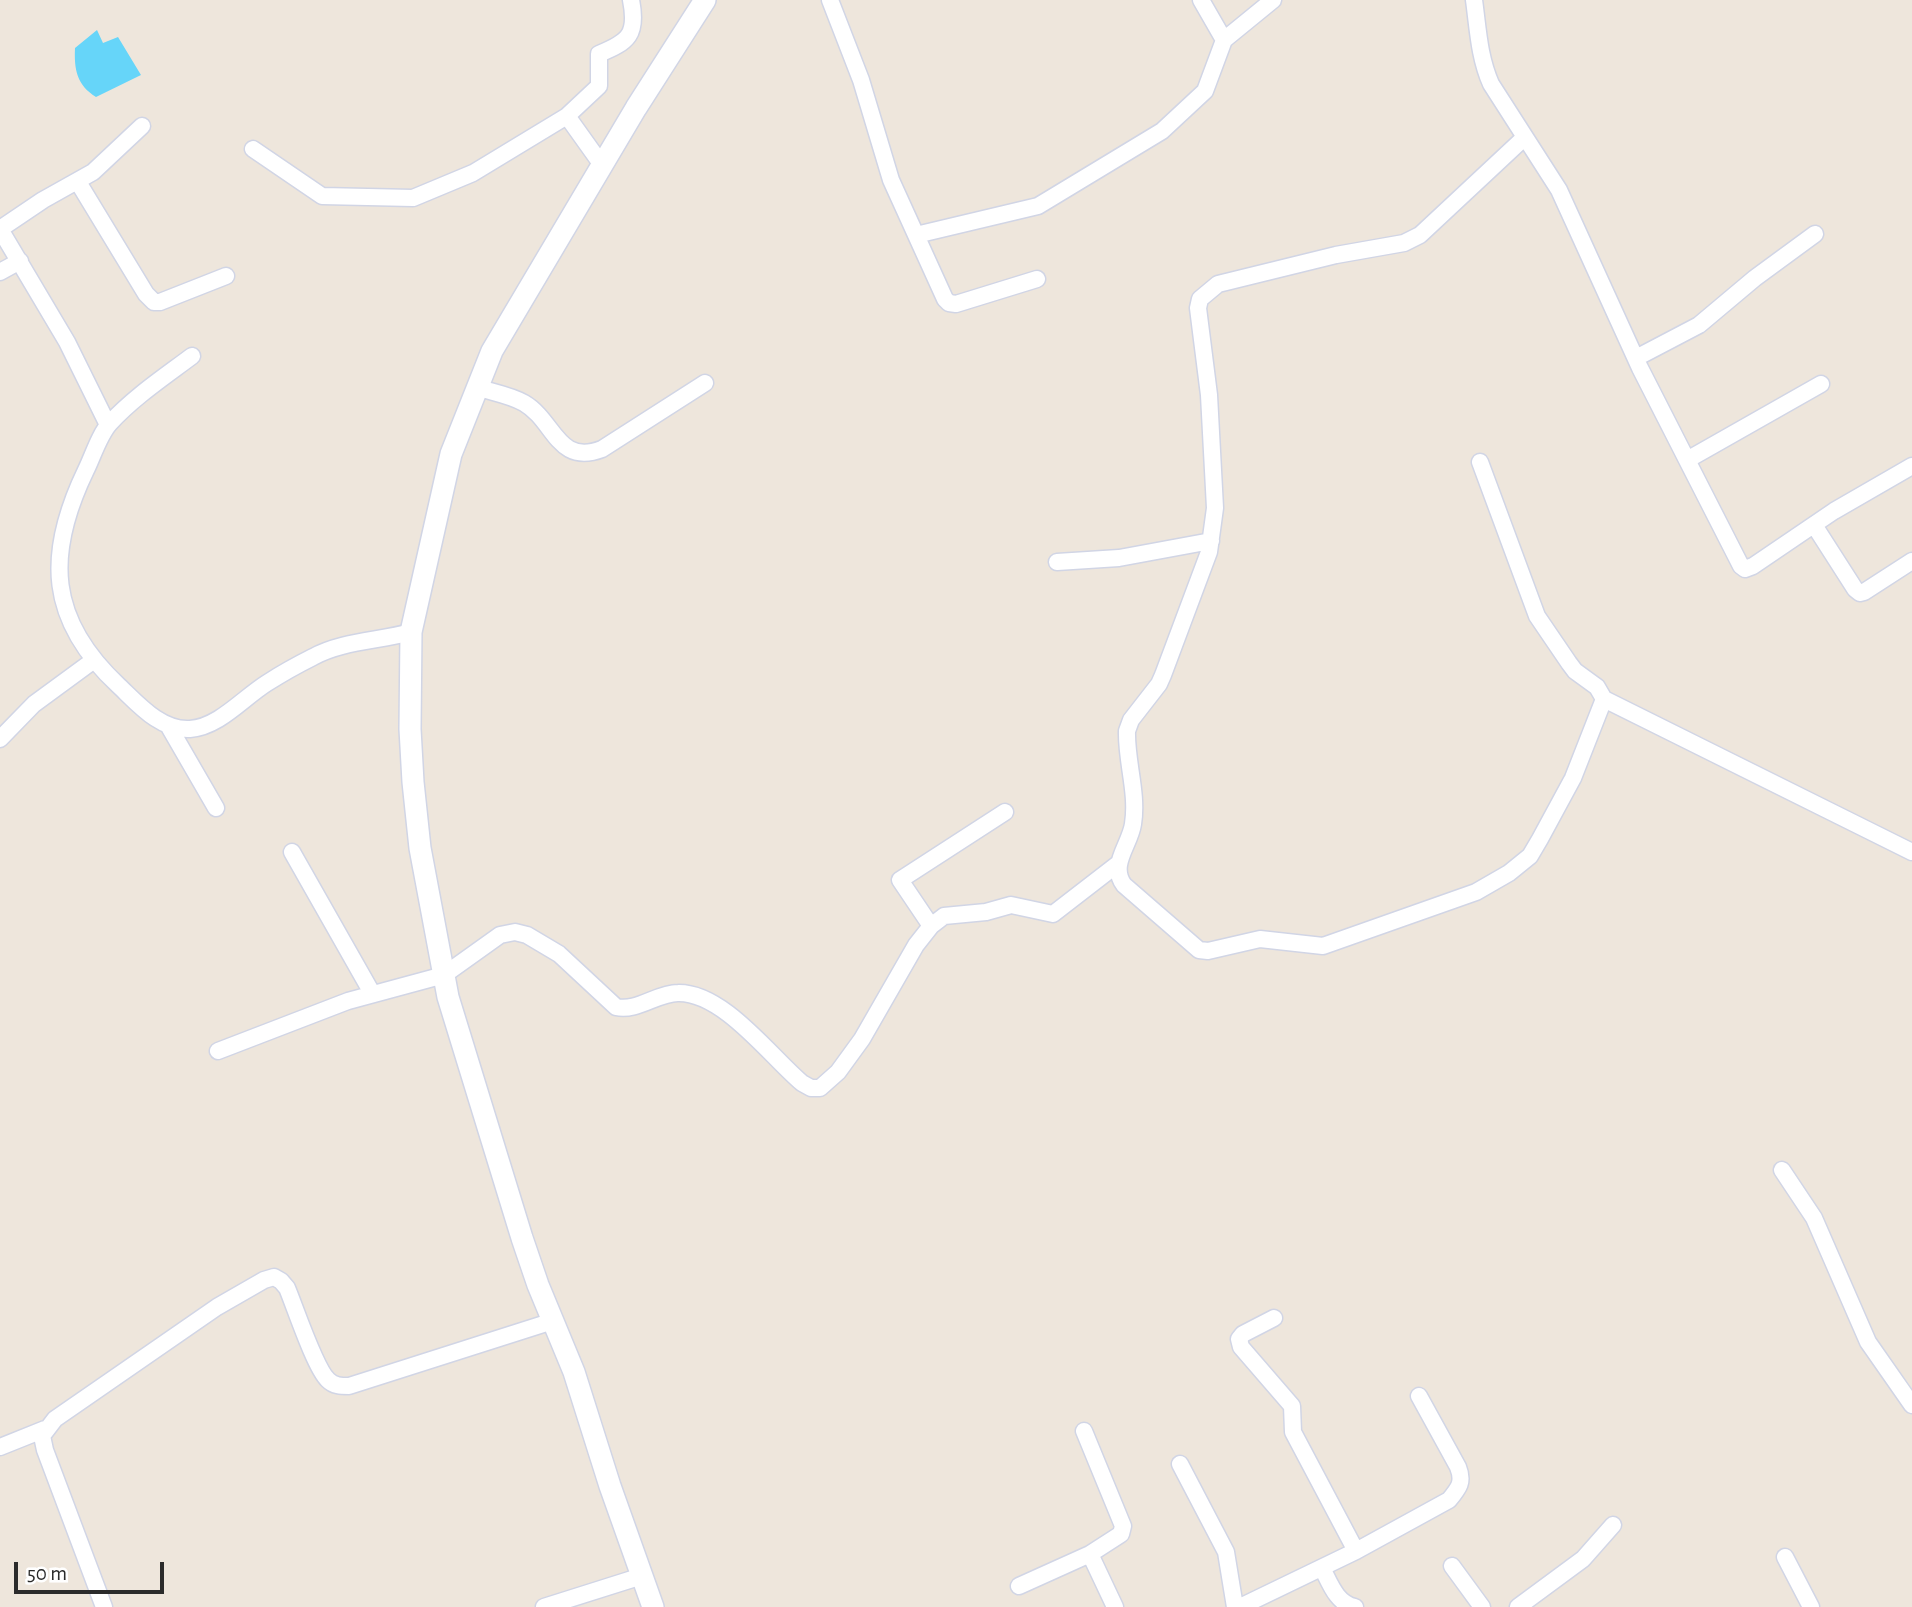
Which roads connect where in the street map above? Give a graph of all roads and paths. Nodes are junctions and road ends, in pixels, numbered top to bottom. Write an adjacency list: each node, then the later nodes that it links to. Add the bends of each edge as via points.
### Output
1 (631, 0): 8 (street, via 634,13 629,37 622,45 599,54 599,86)
2 (705, 0): 12 (street)
3 (830, 0): 16 (street, via 861,80 887,168)
4 (1202, 0): 7 (street)
5 (1273, 0): 7 (street)
6 (1474, 0): 10 (street, via 1483,66)
7 (1224, 40): 16 (street, via 1205,91 1162,131 1038,206)
8 (567, 116): 11 (street, via 473,173 413,198 322,195); 12 (street)
9 (142, 126): 13 (street)
10 (1525, 137): 22 (street, via 1559,190); 31 (street, via 1420,235 1404,243 1218,284 1200,299 1215,508)
11 (253, 149)
12 (602, 165): 25 (street, via 506,327)
13 (78, 181): 14 (street); 19 (street, via 154,302)
14 (0, 229): 17 (street)
15 (1815, 234): 22 (street, via 1699,326)
16 (916, 235): 20 (street, via 949,303)
17 (20, 261): 18 (street); 26 (street)
18 (0, 272)
19 (226, 276)
20 (1037, 279)
21 (192, 356): 26 (street)
22 (1636, 358): 27 (street)
23 (705, 383): 25 (street, via 590,454 577,454 565,447 524,403)
24 (1821, 384): 27 (street)
25 (476, 387): 34 (street, via 451,454)
26 (108, 425): 35 (street, via 64,521 58,575 65,609)
27 (1687, 460): 30 (street, via 1745,569)
28 (1480, 462): 36 (street, via 1537,616 1575,671 1597,687)
29 (1912, 466): 30 (street)
30 (1814, 525): 32 (street, via 1860,593)
31 (1211, 541): 33 (street, via 1119,558); 43 (street, via 1159,684 1127,731 1133,827)
32 (1912, 561)
33 (1057, 562)
34 (411, 632): 37 (street, via 315,655 204,726); 45 (street, via 413,782 420,848)
35 (94, 660): 37 (street, via 148,713); 38 (street, via 34,704)
36 (1604, 699): 42 (street); 43 (street, via 1573,778 1530,856 1476,892 1338,942 1312,947 1260,939 1199,950 1124,885)
37 (168, 725): 39 (street)
38 (0, 738)
39 (216, 808)
40 (1004, 812): 44 (street, via 900,880)
41 (292, 852): 46 (street)
42 (1912, 852)
43 (1119, 863): 44 (street, via 1053,914 1012,905 944,916)
44 (931, 926): 45 (street, via 862,1039 820,1088 802,1083 711,1002 681,992 616,1007 559,954 527,935 500,935)
45 (444, 975): 46 (street); 50 (street, via 522,1238)
46 (372, 993): 47 (street)
47 (218, 1051)
48 (1782, 1170): 52 (street, via 1814,1218 1868,1342)
49 (1274, 1318): 58 (street, via 1243,1334 1241,1347 1292,1406 1293,1432)
50 (553, 1321): 53 (street, via 372,1380 337,1385 318,1367 287,1288 274,1277 218,1307); 63 (street)
51 (1419, 1396): 58 (street, via 1458,1467 1461,1487 1449,1500)
52 (1912, 1405)
53 (45, 1429): 55 (street); 65 (street, via 45,1450)
54 (1084, 1431): 59 (street, via 1123,1526 1121,1535)
55 (0, 1447)
56 (1180, 1464): 69 (street, via 1226,1552)
57 (1613, 1525): 72 (street, via 1583,1559)
58 (1356, 1551): 62 (street)
59 (1090, 1554): 64 (street); 68 (street)
60 (1785, 1557): 73 (street)
61 (1452, 1566): 71 (street)
62 (1322, 1568): 69 (street); 70 (street, via 1337,1596)
63 (642, 1576): 66 (street); 67 (street)
64 (1019, 1586)
65 (104, 1607)
66 (544, 1607)
67 (653, 1607)
68 (1115, 1607)
69 (1238, 1607)
70 (1354, 1607)
71 (1482, 1607)
72 (1518, 1607)
73 (1811, 1607)

